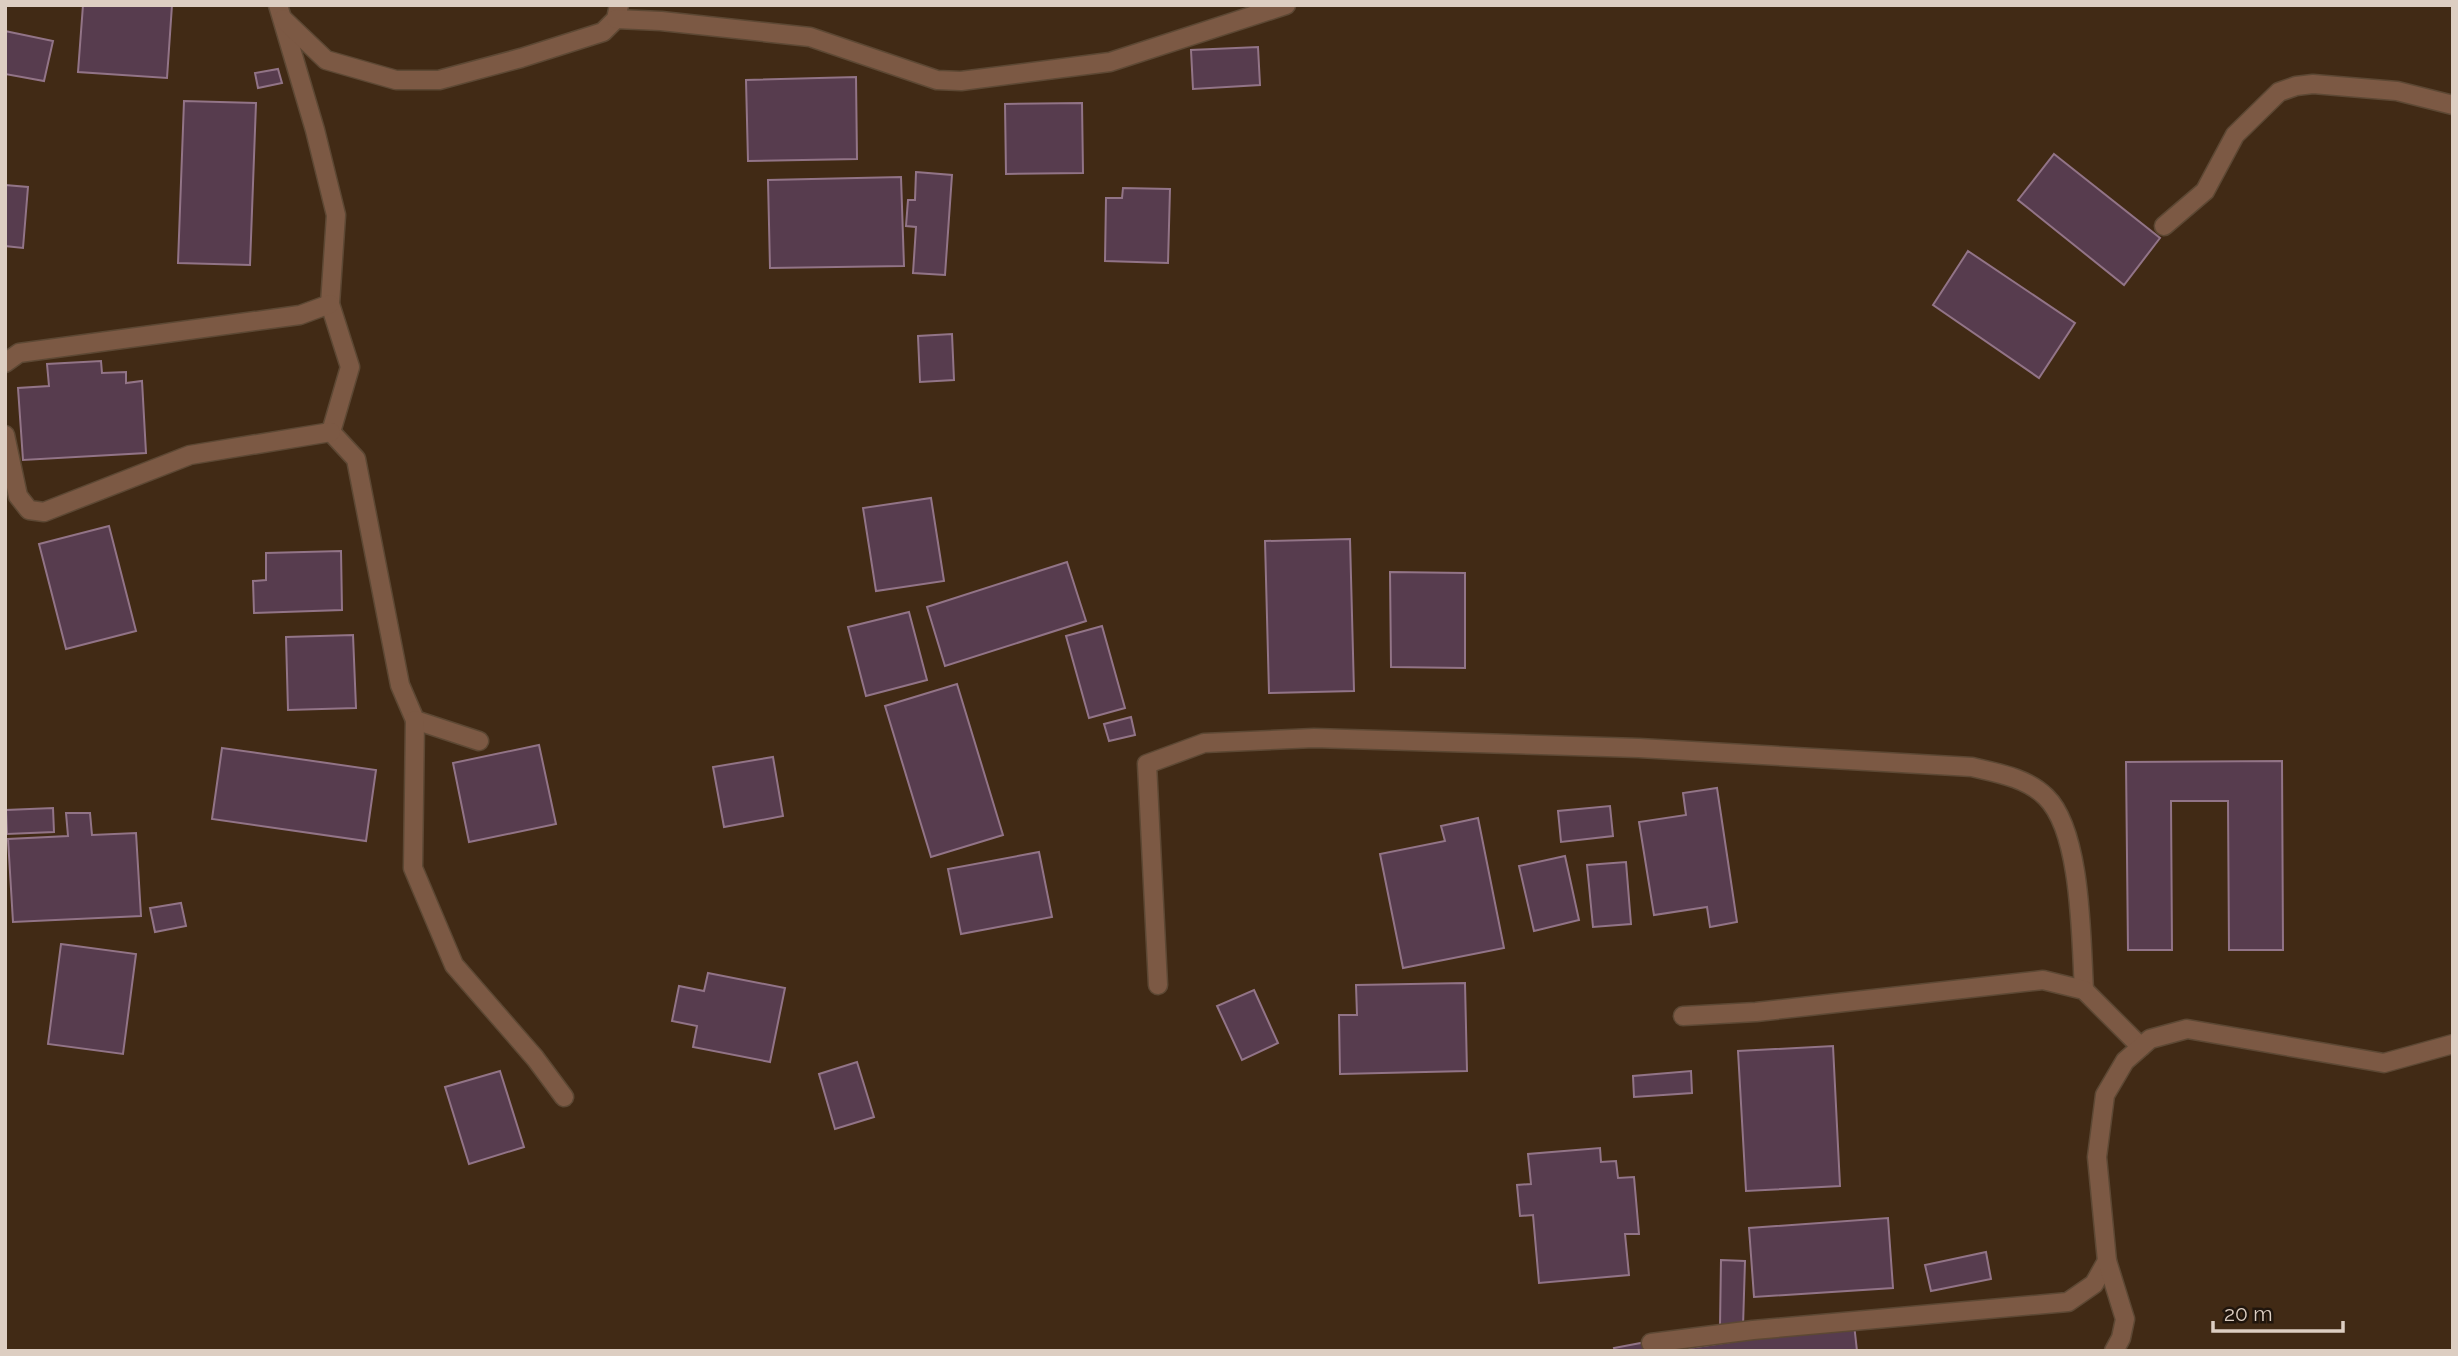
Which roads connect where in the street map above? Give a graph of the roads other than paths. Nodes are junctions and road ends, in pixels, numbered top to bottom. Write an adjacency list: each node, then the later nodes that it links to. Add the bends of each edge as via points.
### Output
1 (1286, 5): 3 (street, via 1110,62 961,82 937,80 810,37)
2 (281, 12): 3 (street, via 326,60 396,80 439,80 521,58 603,32); 6 (street, via 336,215)
3 (618, 12)
4 (2453, 105): 5 (street, via 2397,91 2313,84 2279,92 2235,135 2205,191)
5 (2164, 226)
6 (330, 304): 7 (street, via 300,315 19,353); 8 (street, via 350,367)
7 (5, 363)
8 (331, 432): 9 (street, via 190,455 44,512 29,510 18,496); 10 (street, via 356,459 400,685)
9 (5, 435)
10 (415, 720): 11 (street); 17 (street, via 413,868 454,965)
11 (479, 741)
12 (1158, 985): 13 (street, via 1147,764 1205,743 1314,738 1653,749 1972,767 2003,774 2048,798 2063,824 2077,879)
13 (2084, 990): 14 (street, via 2043,980); 16 (street)
14 (1683, 1016)
15 (2453, 1044): 16 (street, via 2384,1063 2187,1029 2150,1039)
16 (2141, 1047): 18 (street, via 2125,1061 2105,1095 2096,1157)
17 (565, 1097)
18 (2107, 1261): 19 (street, via 2094,1283 2068,1302); 20 (street, via 2125,1319)
19 (1651, 1343)
20 (2114, 1351)

